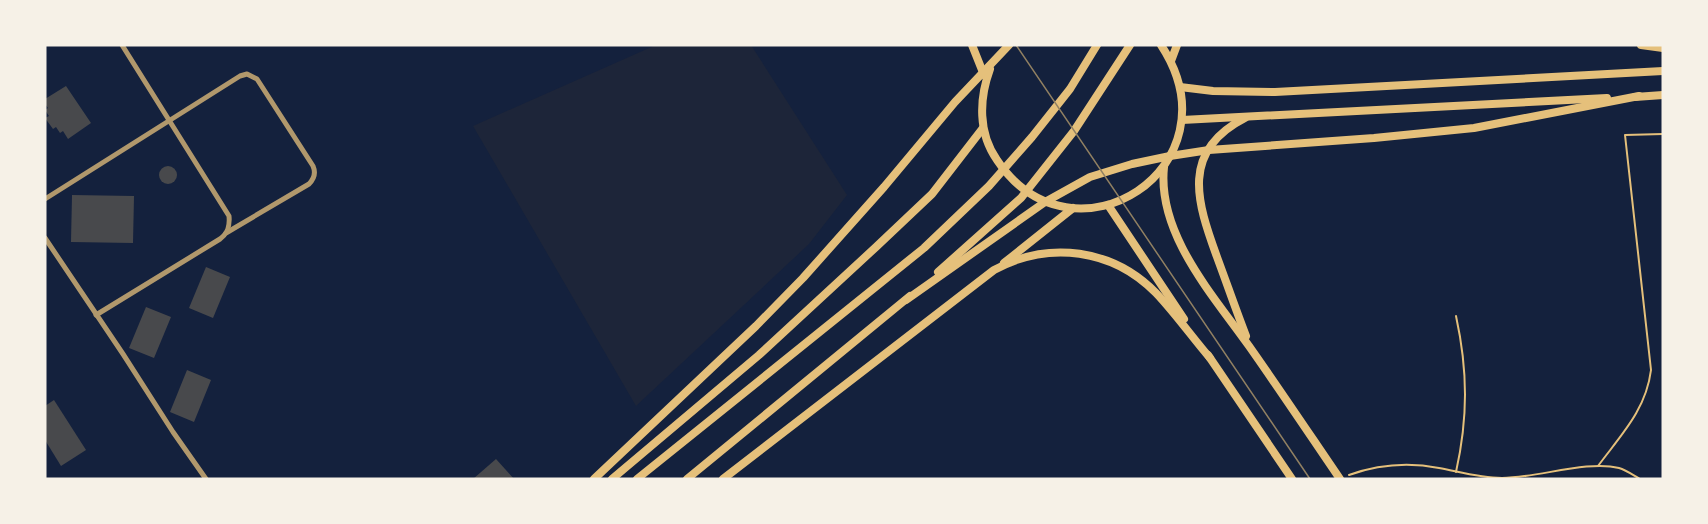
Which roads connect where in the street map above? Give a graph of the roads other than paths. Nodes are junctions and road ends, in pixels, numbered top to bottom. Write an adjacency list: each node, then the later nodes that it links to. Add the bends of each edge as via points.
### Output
1 (123, 45): 18 (street)
2 (972, 45): 13 (highway)
3 (1004, 45): 13 (highway)
4 (1009, 45): 33 (highway, via 756,326)
5 (1097, 45): 35 (highway, via 1070,89 1032,137 989,186 924,248)
6 (1130, 45): 28 (highway, via 1074,131 1021,198)
7 (1161, 45): 11 (highway)
8 (1177, 45): 11 (highway)
9 (1641, 45): 10 (highway)
10 (1663, 48)
11 (1172, 62): 14 (highway)
12 (1663, 71): 14 (highway, via 1275,92)
13 (986, 80): 20 (highway)
14 (1180, 87): 19 (highway)
15 (1663, 95): 16 (highway)
16 (1639, 96): 17 (highway); 28 (highway, via 1474,128 1209,150 1121,167 1089,177 1045,202)
17 (1248, 117): 19 (highway); 30 (highway, via 1229,127 1214,142 1203,160 1198,183 1204,218)
18 (169, 120): 22 (street); 25 (street, via 228,216); 25 (street, via 240,76 251,75 313,166 314,177 309,184)
19 (1182, 120): 21 (highway)
20 (983, 128): 24 (highway, via 992,153 1006,174 1025,191 1048,203); 34 (highway, via 932,194 876,248 750,363)
21 (1164, 167): 23 (highway, via 1139,191); 30 (highway, via 1163,192 1173,228 1208,289)
22 (45, 199)
23 (1108, 205): 24 (highway); 31 (highway)
24 (1073, 208): 27 (highway)
25 (226, 233): 29 (street)
26 (45, 238): 29 (street)
27 (994, 270): 31 (highway, via 1047,254 1078,254 1106,260 1129,271 1156,293); 37 (highway)
28 (906, 300): 36 (highway)
29 (96, 315): 32 (street)
30 (1249, 345): 39 (highway)
31 (1210, 358): 38 (highway)
32 (206, 479)
33 (594, 479)
34 (612, 479)
35 (637, 479)
36 (687, 479)
37 (723, 479)
38 (1292, 479)
39 (1340, 479)

